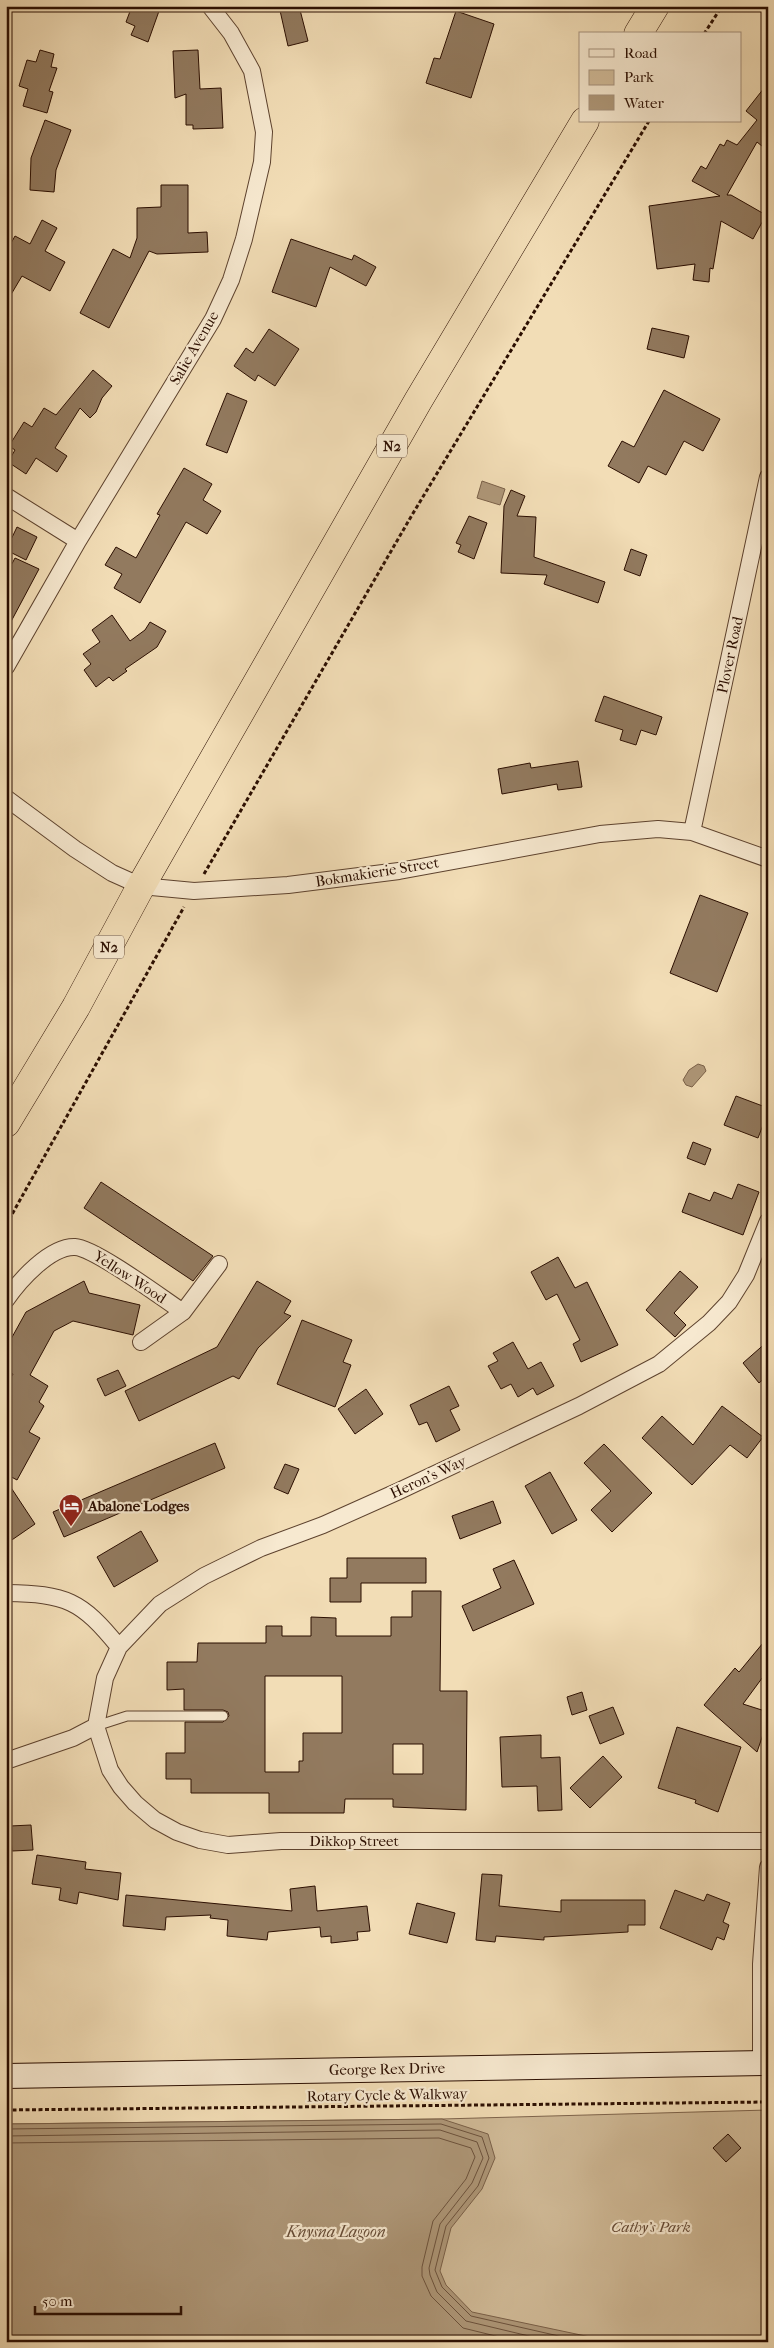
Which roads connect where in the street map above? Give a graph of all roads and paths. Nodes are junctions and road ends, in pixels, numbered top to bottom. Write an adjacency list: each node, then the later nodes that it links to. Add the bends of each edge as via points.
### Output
1 (210, 6): 11 (street, Salie Avenue, via 231,32 252,71 258,96 264,132 254,202 231,280 213,318)
2 (655, 6): 4 (highway)
3 (722, 6): 5 (path)
4 (639, 32)
5 (705, 32)
6 (584, 122): 16 (highway, N2, via 418,401)
7 (648, 122): 17 (path, via 412,515)
8 (768, 477): 10 (street, Plover Road)
9 (6, 496): 11 (street)
10 (762, 534): 14 (street, Plover Road)
11 (78, 542): 12 (street, Salie Avenue)
12 (6, 666)
13 (6, 798): 16 (street, Bokmakierie Street, via 112,873)
14 (692, 832): 15 (street, Bokmakierie Street); 17 (street, Bokmakierie Street, via 658,829 600,834 398,871 288,885)
15 (768, 859)
16 (142, 886): 17 (street, Bokmakierie Street); 18 (highway, N2, via 76,1007)
17 (194, 891): 20 (path)
18 (6, 1123)
19 (768, 1221): 26 (street, Heron's Way, via 746,1275 729,1302 659,1364 579,1406 399,1491 261,1548 204,1576 160,1604)
20 (6, 1225)
21 (219, 1264): 23 (street)
22 (6, 1300): 23 (street, Yellow Wood, via 19,1282 42,1262 73,1246 104,1259)
23 (184, 1312): 24 (street)
24 (141, 1342)
25 (6, 1593): 26 (street, via 40,1594 74,1603 99,1623)
26 (119, 1647): 28 (street, Heron's Way, via 105,1678)
27 (223, 1716): 28 (lane, via 127,1716)
28 (96, 1726): 29 (street, via 73,1738); 30 (street, Dikkop Street, via 110,1770 135,1803 155,1820 177,1832 228,1845 281,1842)
29 (6, 1761)
30 (768, 1841)
31 (768, 1867): 32 (street, via 761,1964)
32 (765, 2063): 33 (street, George Rex Drive)
33 (6, 2076)
34 (768, 2102): 35 (path, Rotary Cycle & Walkway)
35 (6, 2110)

